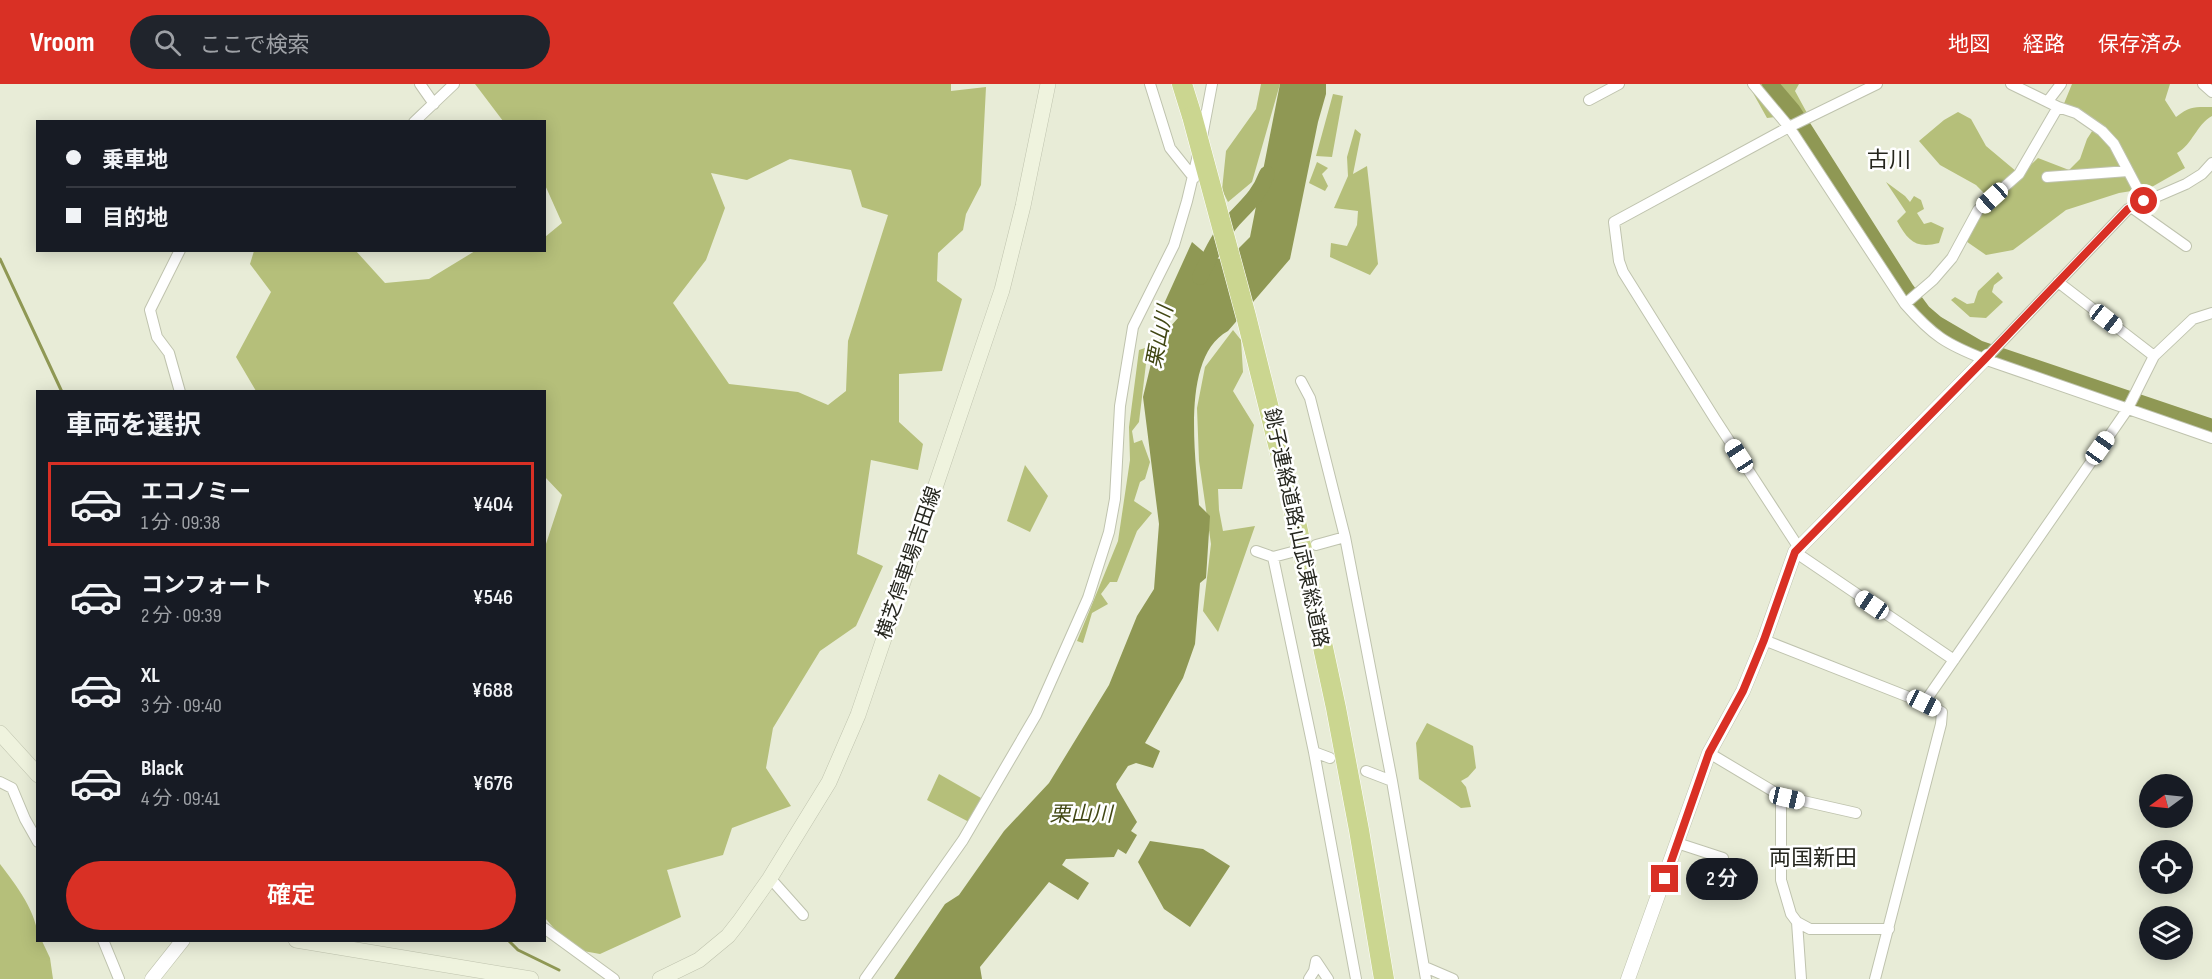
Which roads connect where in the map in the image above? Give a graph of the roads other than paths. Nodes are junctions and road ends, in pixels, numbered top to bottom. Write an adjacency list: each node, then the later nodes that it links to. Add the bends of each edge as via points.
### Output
1 (420, 84): 16 (street)
2 (454, 84): 16 (street)
3 (1048, 84): 59 (main road, 横芝停車場吉田線, via 1002,290 858,715 829,782)
4 (1150, 84): 23 (street, via 1170,148)
5 (1182, 84): 77 (highway, 銚子連絡道路;山武東総道路, bridge, via 1289,489 1336,708)
6 (1212, 84): 23 (street)
7 (1618, 84): 14 (street)
8 (1753, 84): 19 (street)
9 (1877, 84): 19 (street)
10 (2011, 84): 15 (street)
11 (2061, 84): 15 (street)
12 (2203, 84): 13 (street)
13 (2212, 92)
14 (1589, 100)
15 (2048, 101): 17 (street)
16 (434, 104): 18 (street)
17 (2058, 107): 21 (street, via 2076,113 2102,131); 29 (street, via 2019,174 1978,210 1952,258)
18 (416, 120)
19 (1789, 127): 29 (street); 39 (street, via 1614,222 1623,272)
20 (2212, 163): 24 (street, via 2186,184)
21 (2128, 171): 22 (street); 24 (street)
22 (2047, 177)
23 (1194, 178): 73 (street, via 1174,245 1133,327 1120,406 1115,499 1088,598 1036,714 963,840)
24 (2144, 201): 25 (street)
25 (2131, 207): 26 (street); 28 (street)
26 (2186, 246)
27 (179, 252): 34 (street, via 150,309)
28 (2058, 282): 31 (street); 32 (street)
29 (1905, 304): 31 (street, via 1927,329 1950,346)
30 (2212, 313): 32 (street, via 2193,319)
31 (1989, 355): 35 (street); 39 (street)
32 (2154, 356): 35 (street)
33 (1301, 381): 37 (street, via 1310,398)
34 (179, 390)
35 (2127, 410): 36 (street); 44 (street)
36 (2212, 438)
37 (1345, 537): 38 (street); 52 (street)
38 (1316, 545)
39 (1797, 550): 43 (street); 44 (street)
40 (1256, 551): 42 (street)
41 (1292, 552): 42 (street)
42 (1273, 557): 47 (street)
43 (1764, 640): 45 (street); 48 (street, via 1743,691)
44 (1953, 660): 45 (street)
45 (1924, 703): 63 (street, via 1942,712 1942,719)
46 (0, 733): 51 (main road)
47 (1314, 752): 49 (street); 76 (street)
48 (1709, 753): 54 (street); 57 (street)
49 (1330, 758)
50 (1366, 771): 52 (street)
51 (36, 773)
52 (1392, 781): 67 (street)
53 (0, 782): 56 (street, via 12,788)
54 (1781, 796): 55 (street); 61 (street, via 1781,880)
55 (1856, 813)
56 (36, 838)
57 (1677, 843): 58 (street); 80 (street)
58 (1723, 858)
59 (770, 878): 60 (street); 72 (main road, 横芝停車場吉田線, via 728,936 699,960)
60 (803, 915)
61 (1797, 922): 63 (street, via 1810,929); 81 (street)
62 (546, 929): 71 (street)
63 (1889, 929): 82 (street)
64 (104, 942): 68 (street)
65 (181, 942): 69 (street)
66 (308, 942): 70 (main road)
67 (1425, 967): 78 (street); 79 (street)
68 (119, 979)
69 (152, 979)
70 (531, 979)
71 (614, 979)
72 (660, 979)
73 (865, 979)
74 (1309, 979): 75 (street, via 1316,961)
75 (1328, 979)
76 (1356, 979)
77 (1384, 979)
78 (1426, 979)
79 (1453, 979)
80 (1628, 979)
81 (1801, 979)
82 (1875, 979)

